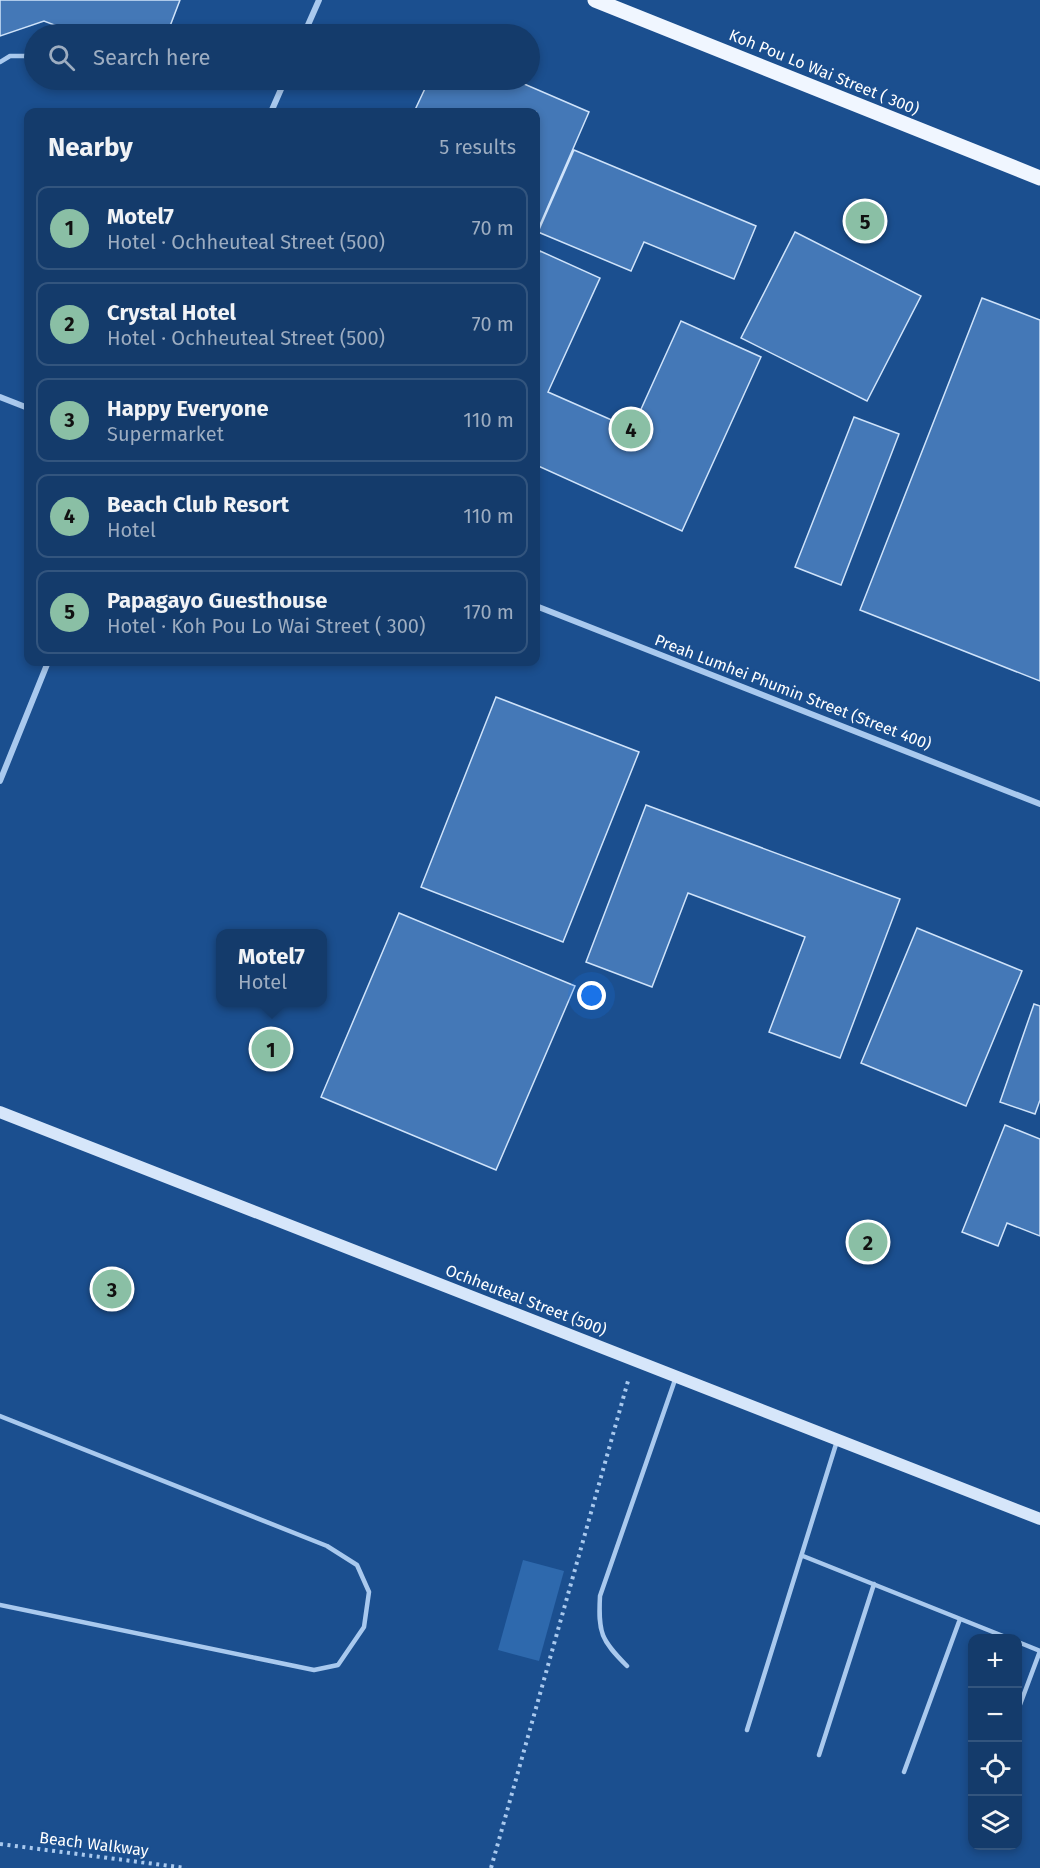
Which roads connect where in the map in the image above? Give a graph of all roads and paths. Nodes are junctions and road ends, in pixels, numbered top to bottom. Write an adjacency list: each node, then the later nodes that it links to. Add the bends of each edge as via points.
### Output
1 (319, 0): 4 (street)
2 (595, 0): 3 (main road, Koh Pou Lo Wai Street ( 300))
3 (621, 5): 9 (main road, Koh Pou Lo Wai Street ( 300))
4 (308, 24)
5 (24, 56): 6 (lane, via 10,56)
6 (0, 62)
7 (281, 90): 8 (street)
8 (273, 108)
9 (1040, 178)
10 (0, 397): 11 (street)
11 (24, 406)
12 (540, 608): 15 (street, Preah Lumhei Phumin Street (Street 400))
13 (46, 666): 14 (street)
14 (0, 781)
15 (1040, 804)
16 (0, 1112): 17 (street, Ochheuteal Street (500))
17 (634, 1360): 18 (street, Ochheuteal Street (500)); 36 (path)
18 (676, 1376): 20 (street, Ochheuteal Street (500)); 29 (lane, via 600,1596 598,1625 604,1644)
19 (0, 1416): 24 (lane, via 327,1545 357,1565 369,1592 364,1628 338,1665 314,1670)
20 (838, 1440): 21 (street, Ochheuteal Street (500)); 22 (lane)
21 (1040, 1519)
22 (803, 1556): 23 (lane); 31 (lane)
23 (874, 1584): 25 (lane); 32 (lane)
24 (0, 1605)
25 (960, 1619): 26 (lane); 33 (lane)
26 (998, 1634)
27 (1022, 1644): 28 (lane)
28 (1040, 1651): 30 (lane)
29 (627, 1666)
30 (1022, 1697)
31 (747, 1730)
32 (819, 1755)
33 (904, 1773)
34 (0, 1844): 35 (path, Beach Walkway)
35 (186, 1868)
36 (491, 1868)

